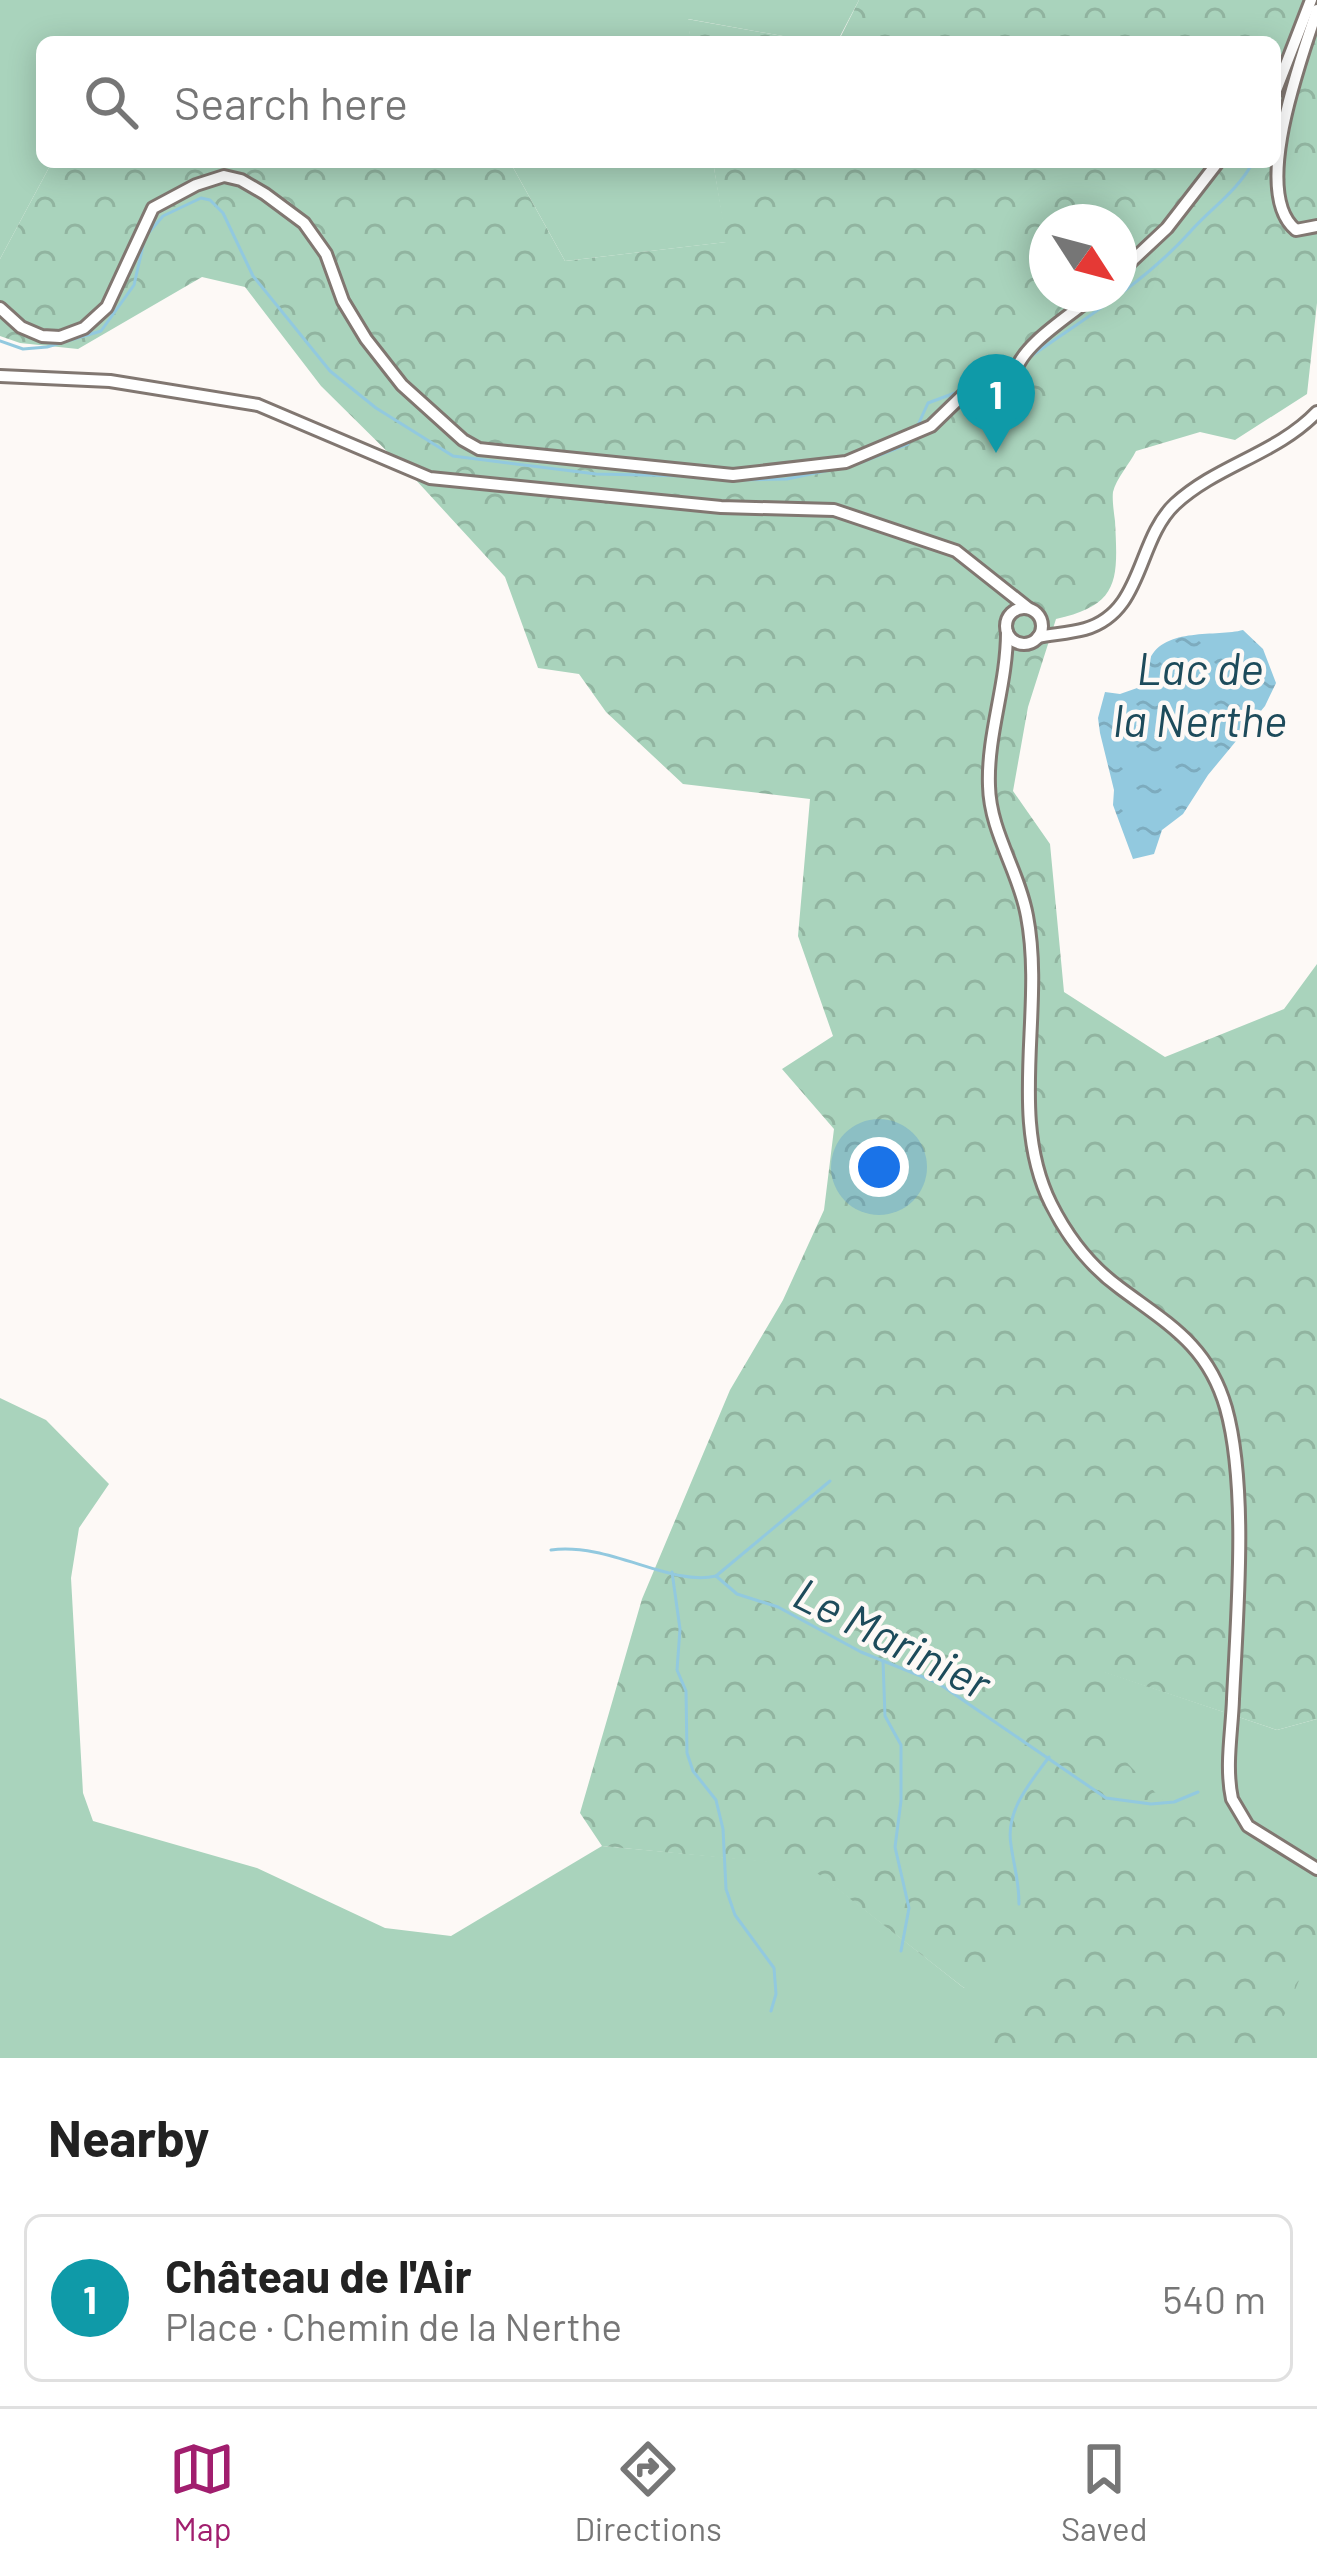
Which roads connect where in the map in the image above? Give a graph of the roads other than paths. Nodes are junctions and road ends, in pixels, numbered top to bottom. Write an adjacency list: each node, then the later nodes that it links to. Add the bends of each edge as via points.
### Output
1 (1311, 0): 3 (street)
2 (1317, 10): 4 (street)
3 (1281, 78)
4 (1281, 136)
5 (1213, 168): 8 (street)
6 (1279, 168): 7 (street, via 1285,217 1297,230)
7 (1317, 226)
8 (1137, 256)
9 (0, 308): 10 (street, via 42,336 84,328 107,307 153,208 207,180 234,177 309,229 366,339 463,440 533,457 733,475 846,462 931,426 964,394 1015,374 1027,350)
10 (1074, 312)
11 (0, 376): 13 (street, via 110,381 258,405 430,478 721,508 834,510 947,546)
12 (1317, 412): 16 (street, via 1280,444 1174,505 1150,537 1127,598 1098,623)
13 (1000, 587): 14 (street); 15 (street)
14 (1028, 608): 15 (street); 16 (street, via 1037,614)
15 (1007, 626): 16 (street, via 1019,644); 17 (street)
16 (1037, 635): 17 (street)
17 (1007, 673): 18 (street, via 988,784 1031,939 1037,1168 1082,1251 1176,1327 1221,1392 1236,1488 1232,1799 1248,1826)
18 (1317, 1869)

